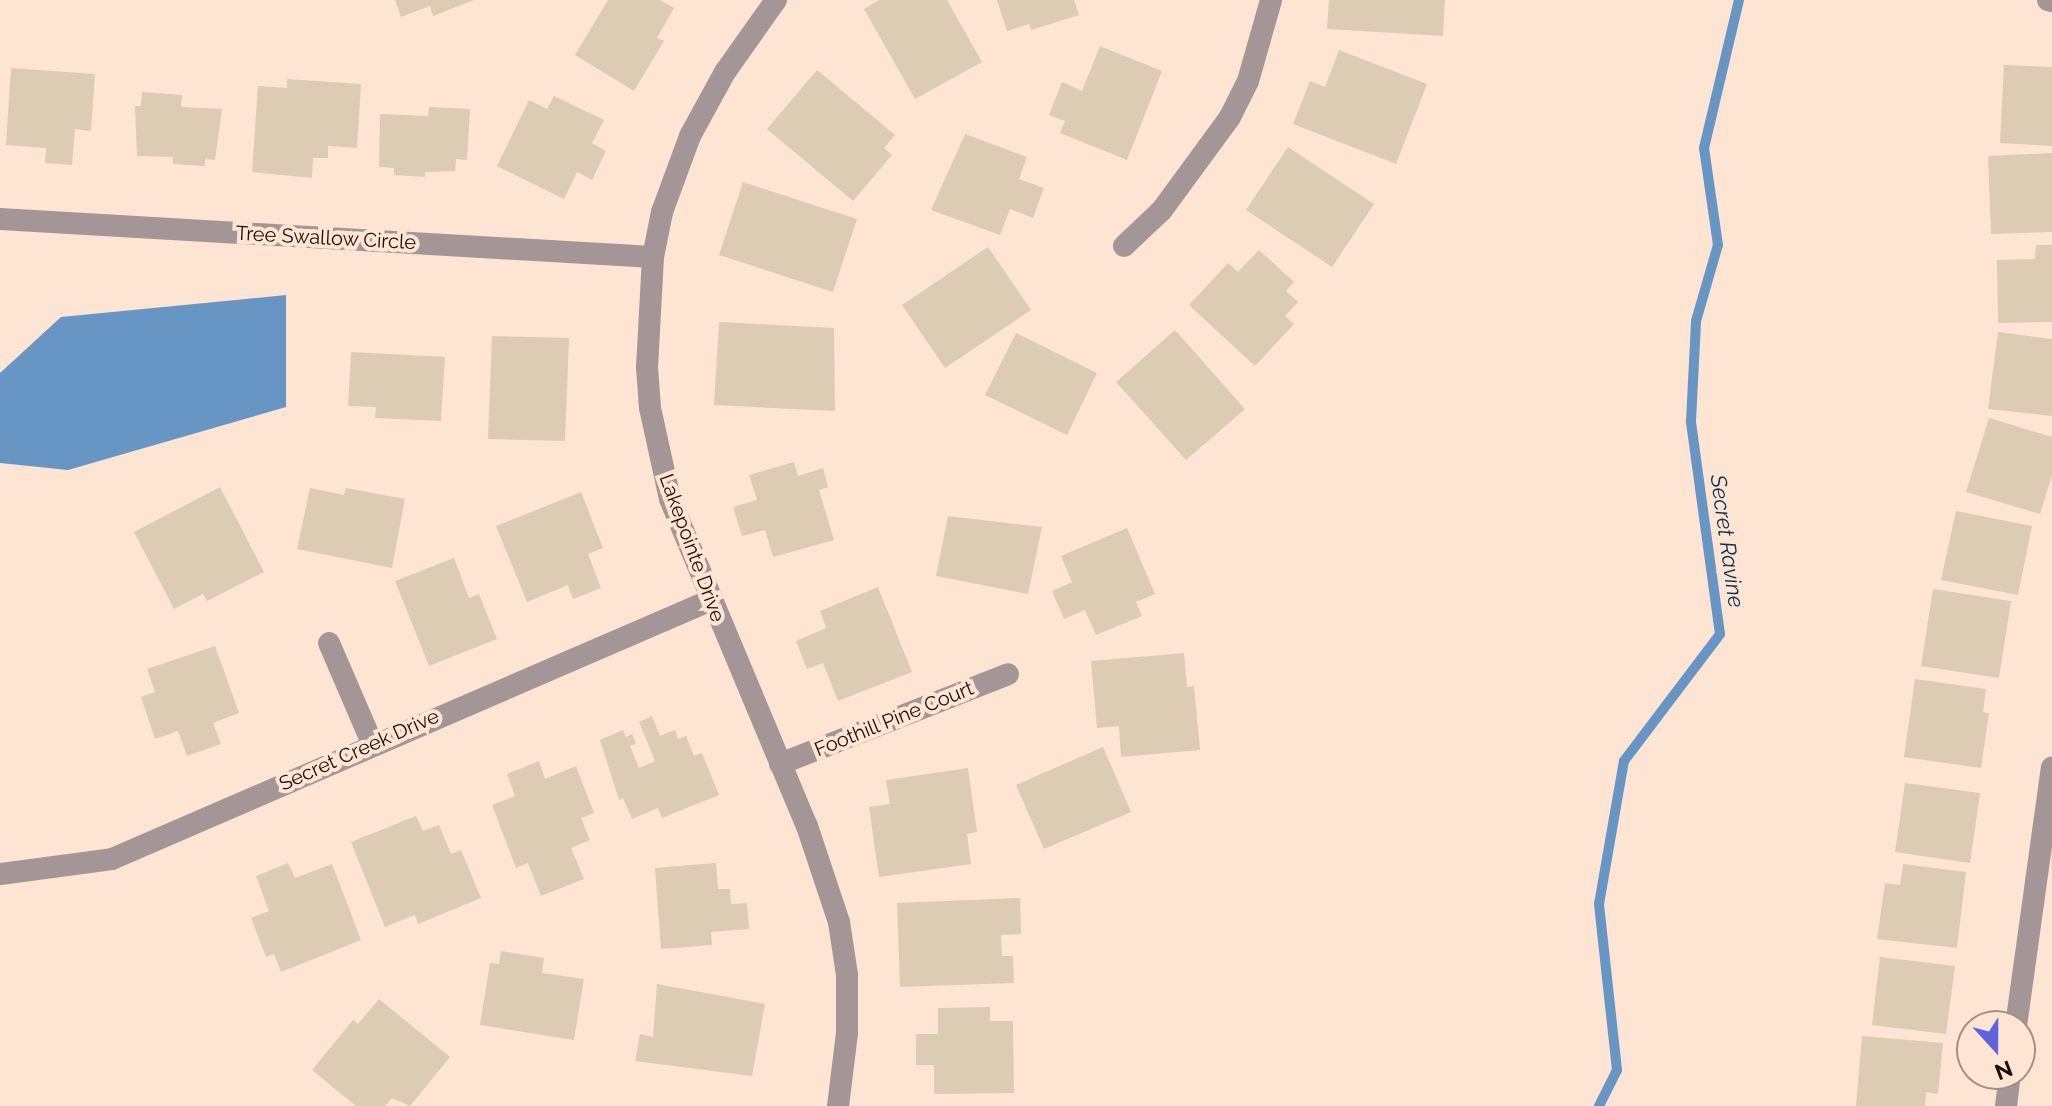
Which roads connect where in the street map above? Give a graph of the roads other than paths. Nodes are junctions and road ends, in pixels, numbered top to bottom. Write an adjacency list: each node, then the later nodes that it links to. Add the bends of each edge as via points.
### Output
1 (776, 0): 5 (street, Lakepointe Drive, via 725,72 690,136 662,212)
2 (1271, 0): 4 (street, via 1248,81 1230,117 1162,210)
3 (0, 219): 5 (street, Tree Swallow Circle)
4 (1124, 246)
5 (653, 257): 6 (street, Lakepointe Drive, via 650,408 670,499)
6 (711, 600): 9 (street, Secret Creek Drive); 10 (street, Lakepointe Drive)
7 (329, 643): 9 (street)
8 (1008, 674): 10 (street, Foothill Pine Court)
9 (372, 743): 12 (street, Secret Creek Drive, via 112,859)
10 (780, 764): 14 (street, Lakepointe Drive, via 839,922 847,975 847,1033)
11 (2052, 767): 13 (street)
12 (0, 874)
13 (2018, 1010)
14 (838, 1106)

